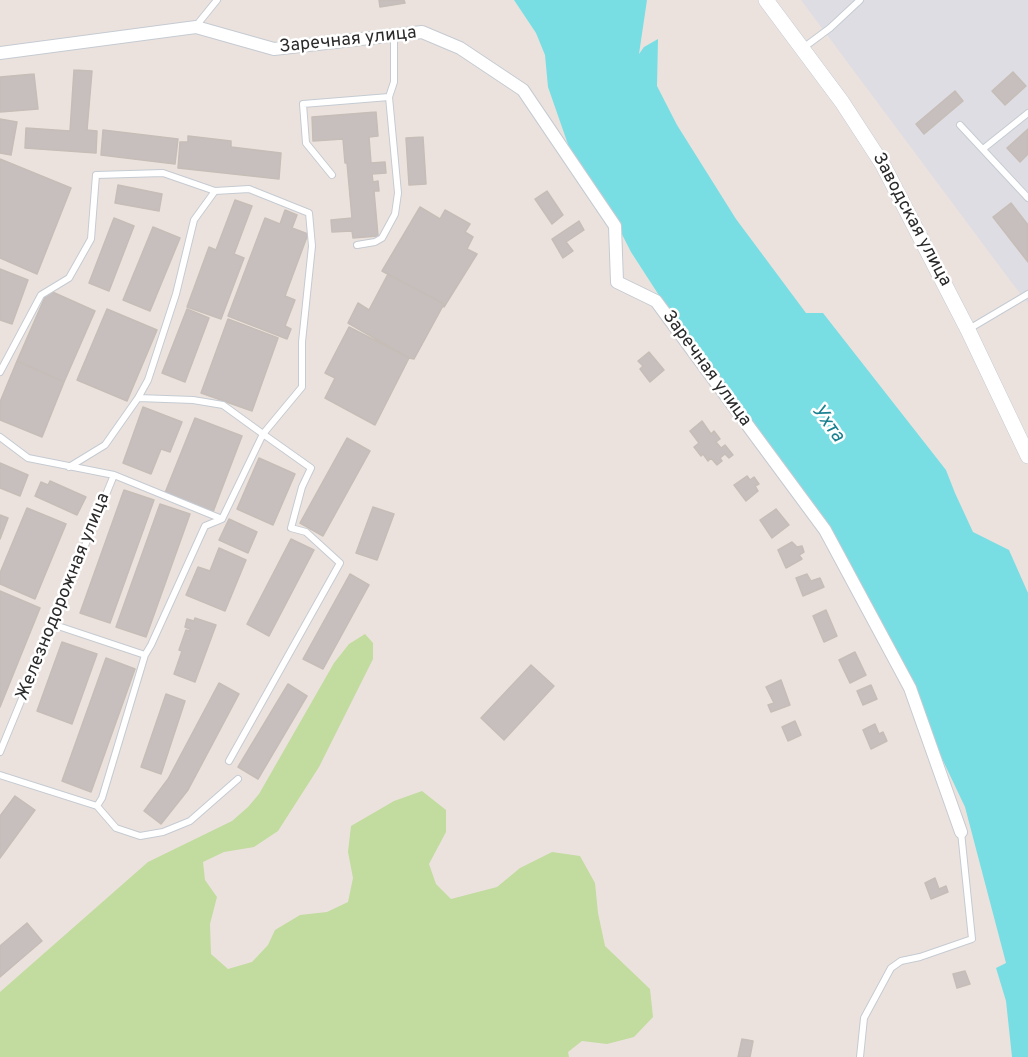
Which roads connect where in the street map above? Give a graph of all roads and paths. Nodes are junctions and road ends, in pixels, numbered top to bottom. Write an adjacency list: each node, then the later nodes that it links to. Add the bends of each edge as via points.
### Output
1 (217, 0): 4 (lane)
2 (766, 0): 6 (street, Заводская улица)
3 (860, 0): 6 (lane)
4 (196, 27): 5 (street, Заречная улица, via 274,49); 7 (street, Заречная улица)
5 (394, 34): 8 (lane, via 394,82); 33 (street, Заречная улица, via 422,32 441,39 524,90 615,226 617,282 656,301 825,530 910,688)
6 (802, 49): 17 (street, Заводская улица, via 883,165)
7 (0, 52)
8 (389, 97): 12 (lane, via 303,104 306,143); 15 (lane, via 398,193 395,214 382,238)
9 (1028, 113): 11 (lane)
10 (960, 125): 11 (lane)
11 (982, 149): 14 (lane)
12 (332, 175)
13 (215, 191): 18 (lane, via 163,173 96,175 91,239 69,278 41,295); 19 (lane, via 194,220 176,294 148,380); 20 (lane, via 249,189 309,213 312,246 302,342 302,387)
14 (1028, 198)
15 (357, 245)
16 (1028, 294): 17 (lane)
17 (968, 330): 22 (street, Заводская улица)
18 (0, 372)
19 (138, 398): 20 (lane, via 223,405); 23 (lane, via 105,445)
20 (263, 434): 25 (lane); 29 (lane, via 311,468 291,528 306,532 340,563)
21 (0, 437): 23 (lane, Железнодорожная улица, via 28,458)
22 (1028, 456)
23 (69, 467): 24 (lane, Железнодорожная улица)
24 (114, 475): 25 (lane, Железнодорожная улица); 26 (lane, Железнодорожная улица)
25 (222, 519): 27 (lane, via 206,526)
26 (52, 624): 27 (lane); 28 (lane, Железнодорожная улица)
27 (145, 655): 32 (lane)
28 (0, 752)
29 (229, 761)
30 (0, 775): 32 (lane)
31 (238, 778): 32 (lane, via 190,820 163,832 140,836 116,828)
32 (97, 806)
33 (961, 832): 34 (lane, Заречная улица, via 972,939 901,961 891,968 864,1018)
34 (860, 1057)

